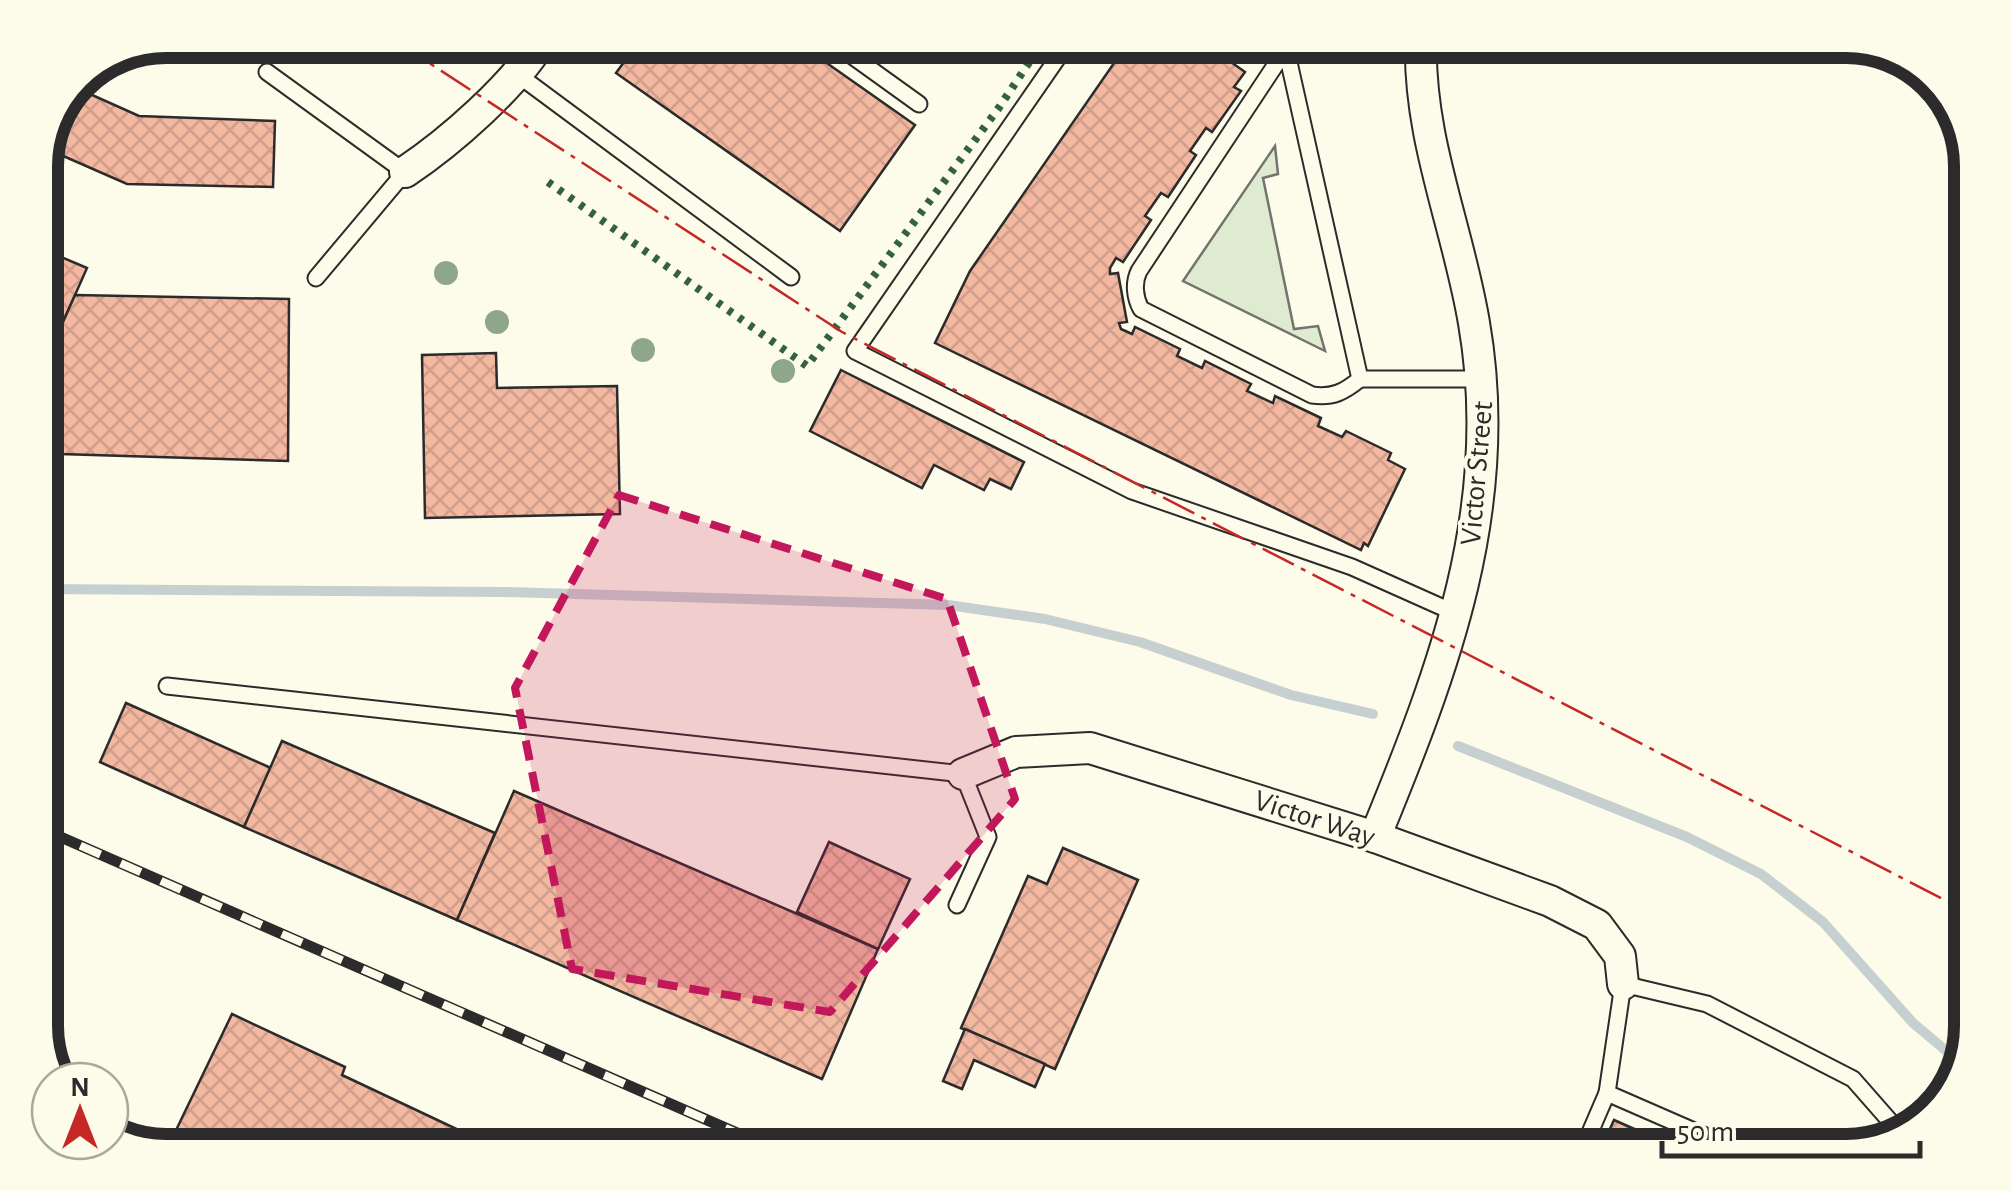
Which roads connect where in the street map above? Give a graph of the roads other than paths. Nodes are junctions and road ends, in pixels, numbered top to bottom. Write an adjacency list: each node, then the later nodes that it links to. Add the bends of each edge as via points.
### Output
1 (530, 57): 8 (street)
2 (854, 57): 9 (lane)
3 (1058, 57): 15 (lane, via 855,351 1132,490 1352,567)
4 (1281, 57): 13 (lane, via 1139,271 1136,300 1141,309 1312,395 1336,395)
5 (1288, 57): 13 (lane)
6 (1422, 57): 14 (street, Victor Street, via 1432,150 1474,318)
7 (267, 72): 10 (lane)
8 (517, 74): 10 (street); 11 (lane)
9 (919, 104)
10 (405, 172): 12 (lane)
11 (790, 276)
12 (316, 278)
13 (1360, 379): 14 (lane)
14 (1482, 379): 15 (street, Victor Street, via 1480,500)
15 (1455, 613): 18 (street, Victor Street)
16 (167, 686): 17 (lane)
17 (962, 774): 18 (street, Victor Way, via 1016,752 1090,748); 19 (lane, via 988,836)
18 (1375, 836): 20 (street, Victor Way, via 1597,925 1620,956)
19 (956, 905)
20 (1622, 984): 21 (lane); 22 (lane, via 1707,1004 1853,1079)
21 (1607, 1093): 23 (lane); 24 (lane)
22 (1892, 1123)
23 (1589, 1134)
24 (1701, 1134)

